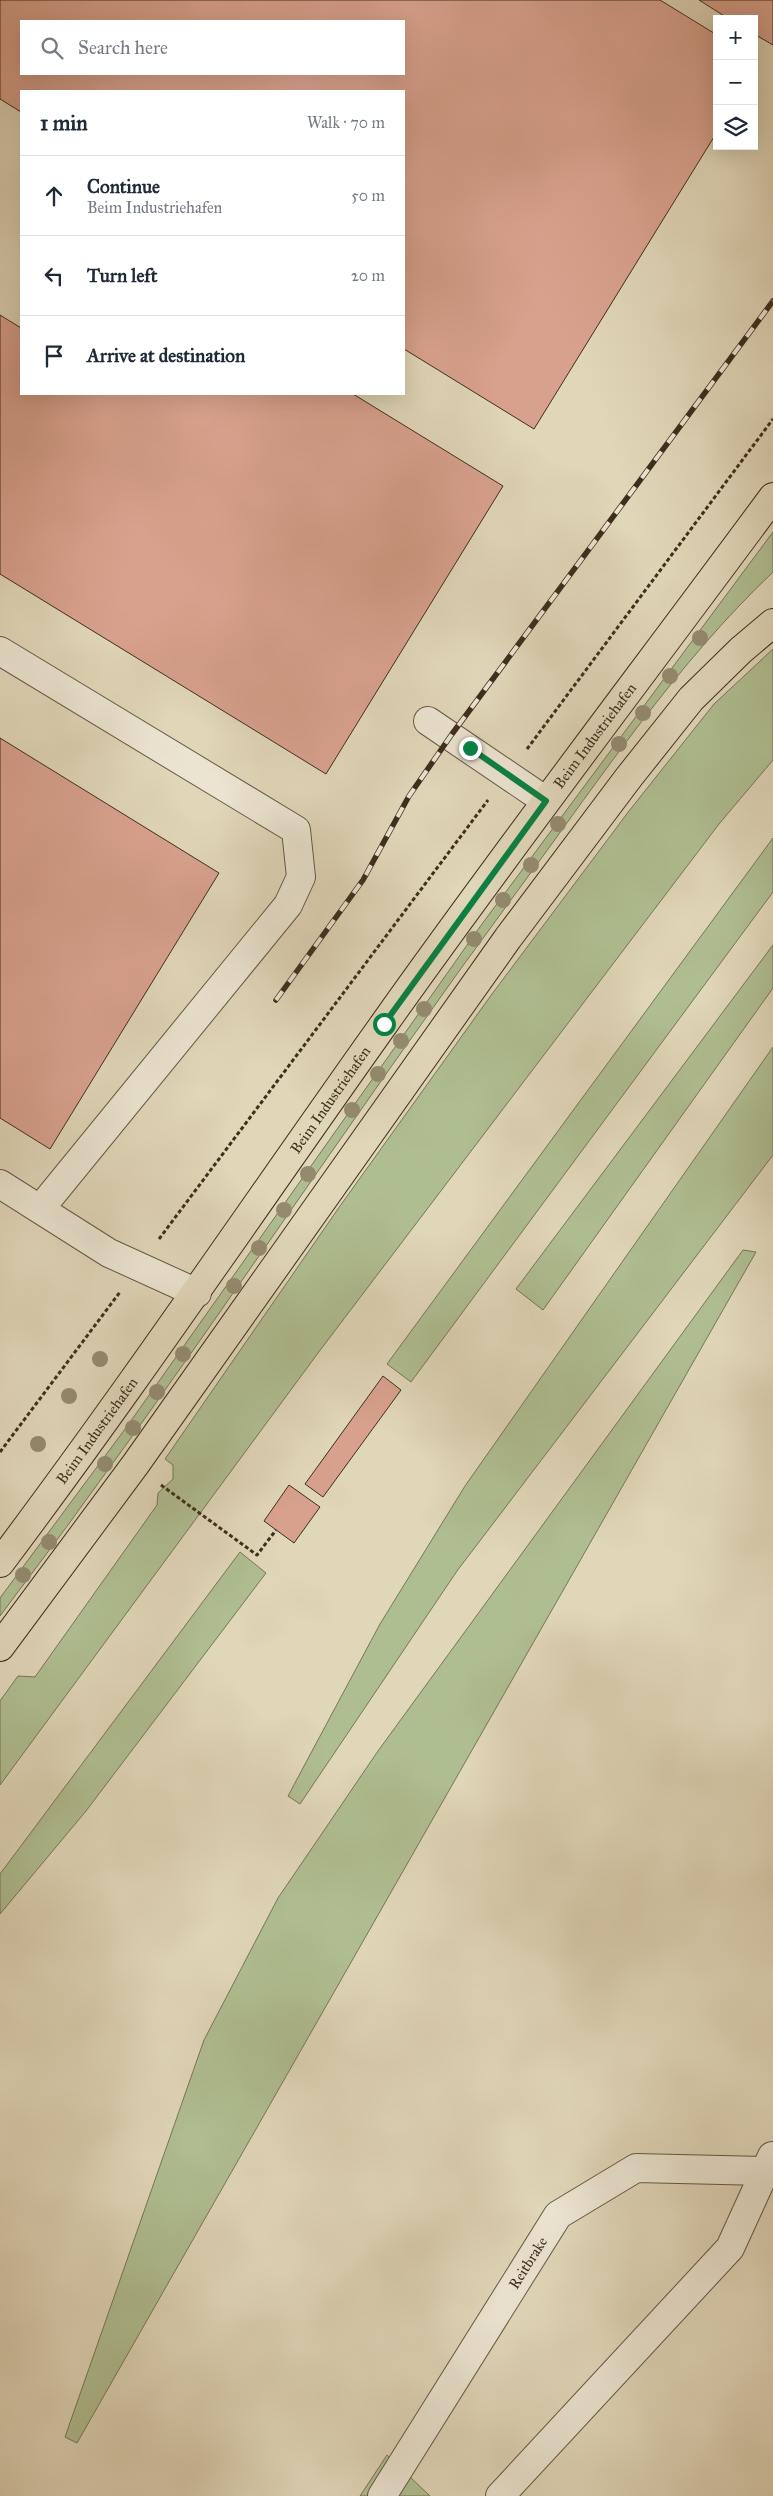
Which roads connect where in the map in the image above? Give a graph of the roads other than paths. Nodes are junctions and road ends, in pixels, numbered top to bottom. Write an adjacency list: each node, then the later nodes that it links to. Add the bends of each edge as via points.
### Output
1 (773, 497): 5 (main road, Beim Industriehafen)
2 (773, 623): 10 (main road, via 691,699 618,792 454,1014 135,1465)
3 (0, 651): 7 (lane, via 296,830 301,877 288,906)
4 (428, 720): 5 (lane)
5 (546, 801): 8 (main road, Beim Industriehafen, via 384,1024)
6 (0, 1184): 7 (lane)
7 (40, 1209): 8 (lane, via 109,1253)
8 (196, 1293): 9 (main road, Beim Industriehafen)
9 (4, 1549)
10 (0, 1647)
11 (769, 2163): 12 (lane, Reitbrake, via 636,2168 558,2215); 13 (lane, Reitbrake, via 730,2248)
12 (382, 2496)
13 (500, 2496)

